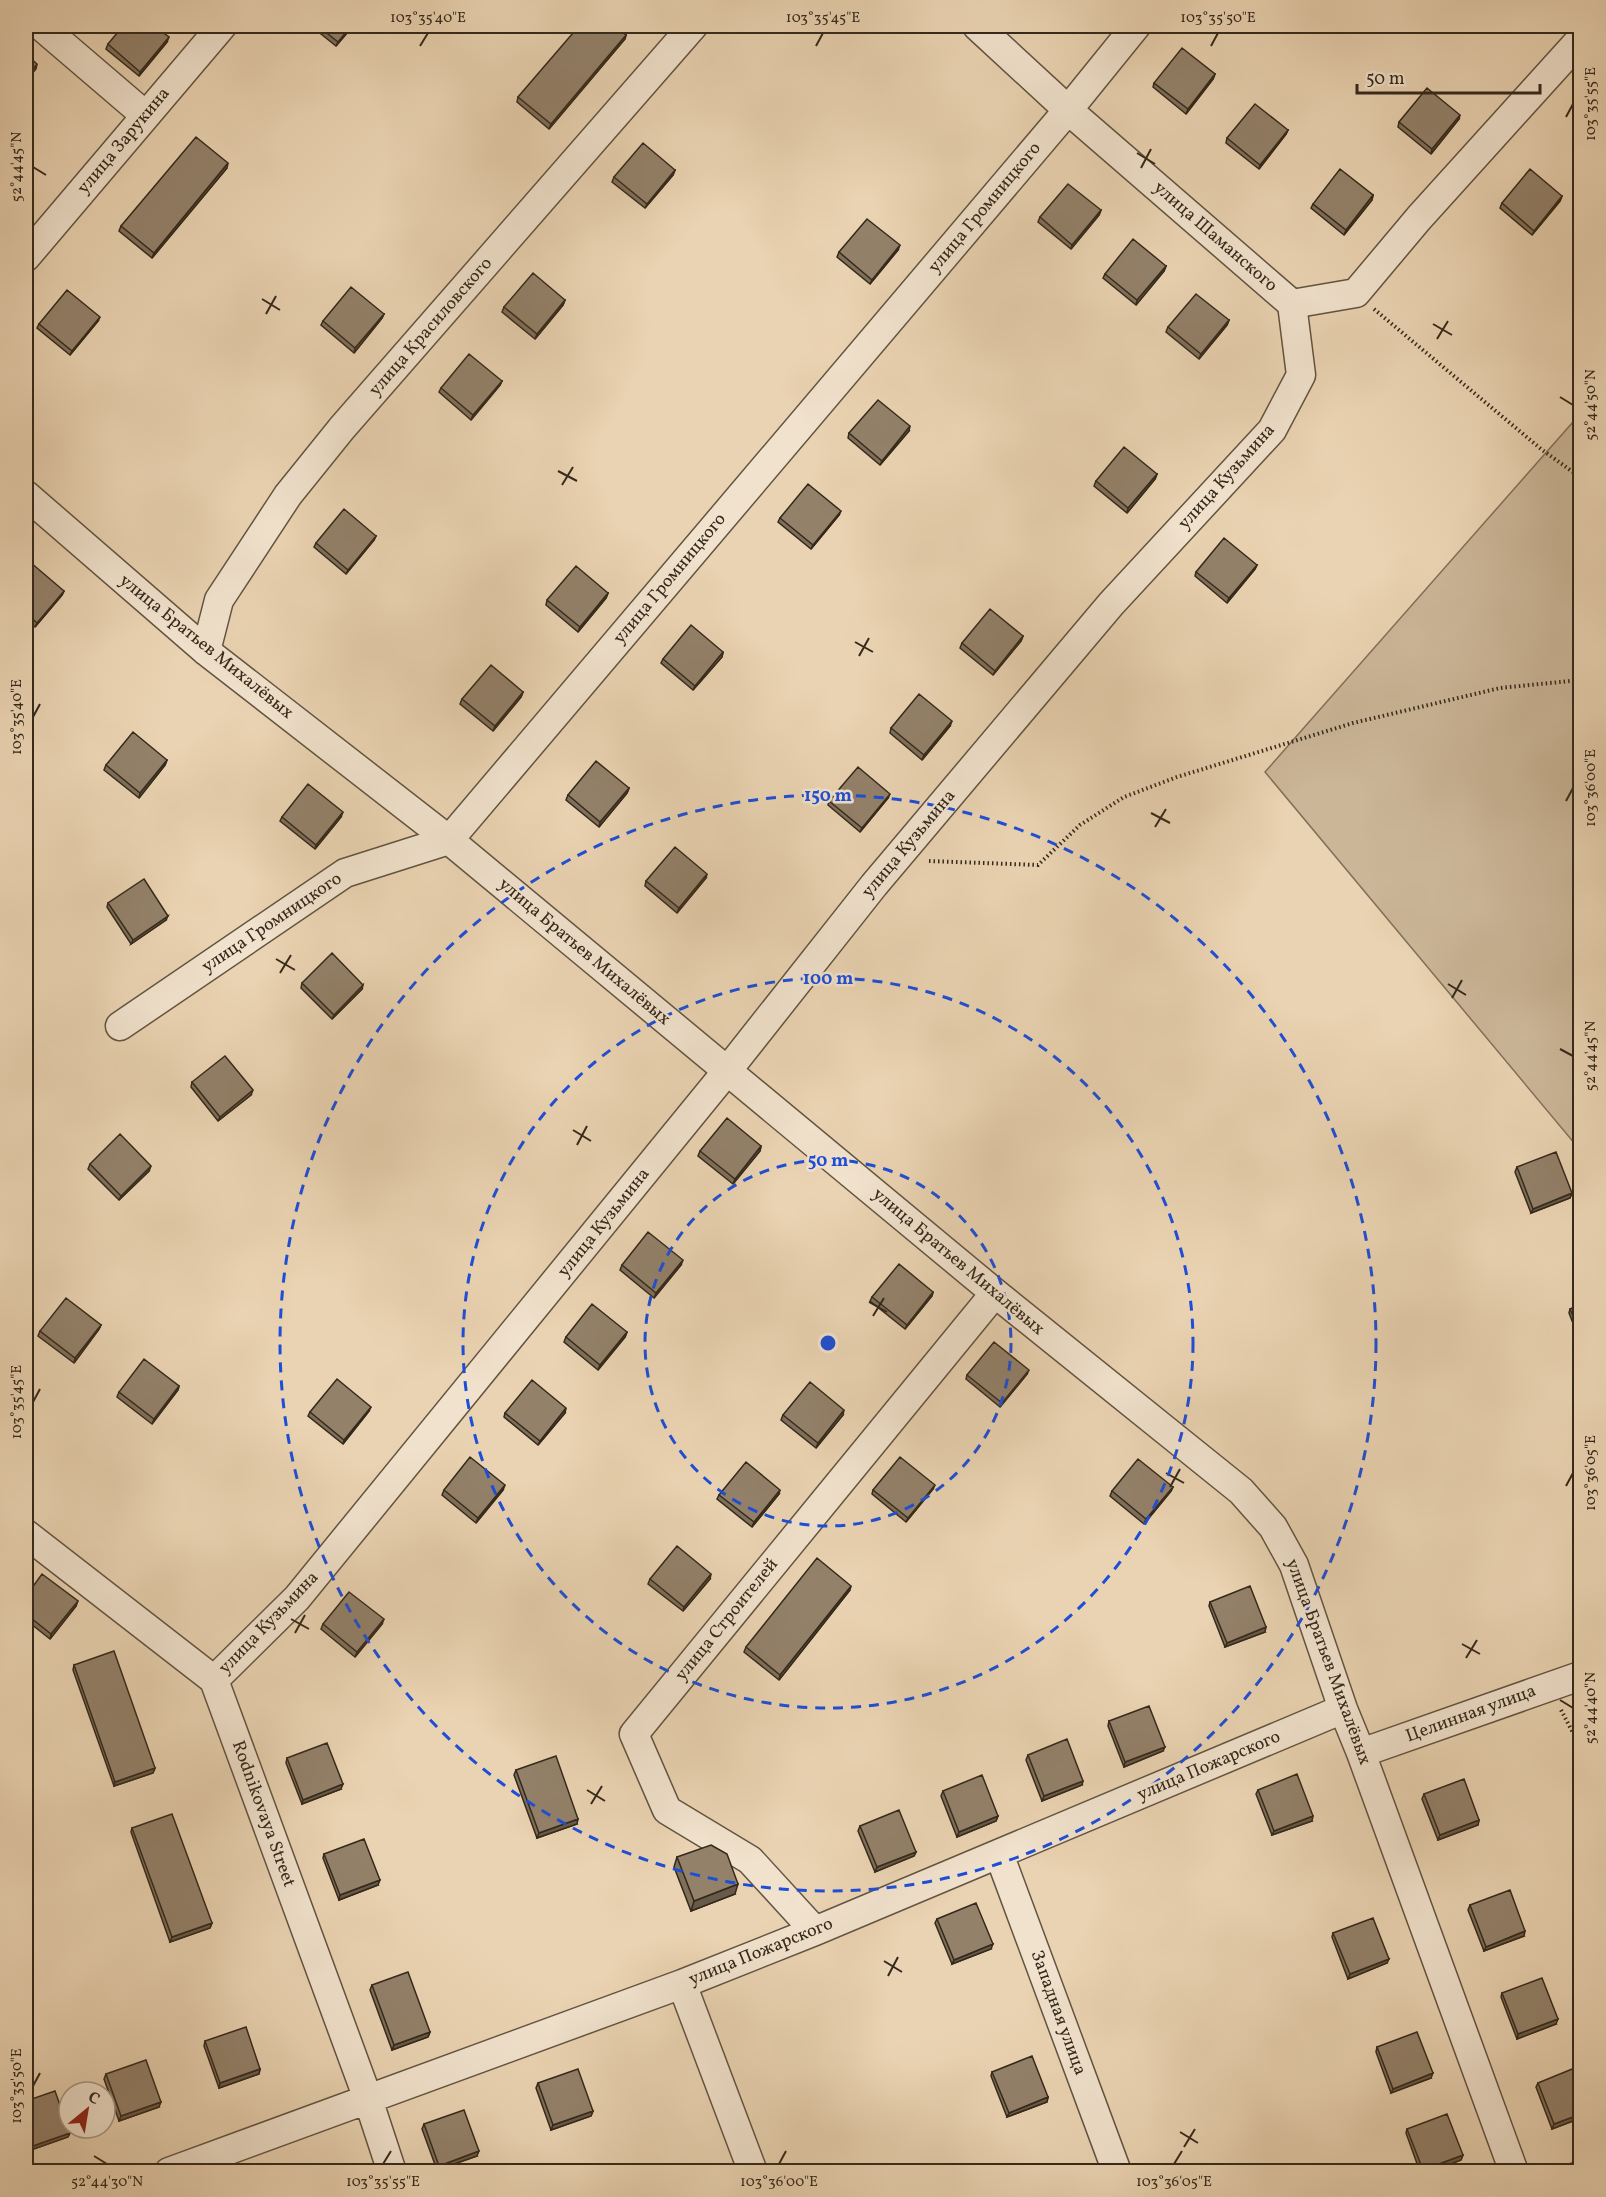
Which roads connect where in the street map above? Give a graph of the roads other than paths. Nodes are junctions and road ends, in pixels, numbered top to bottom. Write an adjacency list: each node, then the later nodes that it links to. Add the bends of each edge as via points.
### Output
1 (41, 26): 8 (street)
2 (222, 26): 8 (street, улица Зарукина)
3 (693, 26): 12 (street, улица Красиловского, via 288,495 219,600)
4 (977, 26): 7 (street, улица Шаманского)
5 (1136, 26): 7 (street, улица Громницкого)
6 (1581, 40): 10 (street, via 1356,293)
7 (1068, 110): 10 (street, улица Шаманского); 13 (street, улица Громницкого)
8 (145, 115): 9 (street, улица Зарукина)
9 (26, 257)
10 (1292, 304): 15 (street, улица Кузьмина, via 1301,375 1272,430 1111,604 896,859)
11 (26, 495): 12 (street, улица Братьев Михалёвых)
12 (206, 651): 13 (street, улица Братьев Михалёвых)
13 (449, 840): 14 (street, улица Громницкого, via 345,873); 15 (street, улица Братьев Михалёвых)
14 (120, 1026)
15 (727, 1071): 16 (street, улица Братьев Михалёвых); 19 (street, улица Кузьмина, via 297,1599)
16 (995, 1293): 20 (street, улица Братьев Михалёвых, via 1241,1491 1273,1527 1294,1565); 23 (street, улица Строителей, via 634,1734 667,1810 750,1860)
17 (26, 1534): 19 (street)
18 (1581, 1676): 21 (street, Целинная улица)
19 (214, 1680): 25 (street, Rodnikovaya Street)
20 (1343, 1709): 21 (street, улица Братьев Михалёвых); 22 (street, улица Пожарского)
21 (1361, 1753): 30 (street, улица Братьев Михалёвых)
22 (999, 1854): 23 (street, улица Пожарского); 29 (street, Западная улица)
23 (815, 1931): 24 (street, улица Пожарского)
24 (682, 1984): 25 (street, улица Пожарского); 28 (street)
25 (368, 2099): 26 (street, улица Пожарского); 27 (street, Rodnikovaya Street)
26 (169, 2172)
27 (392, 2172)
28 (753, 2172)
29 (1117, 2172)
30 (1514, 2172)

